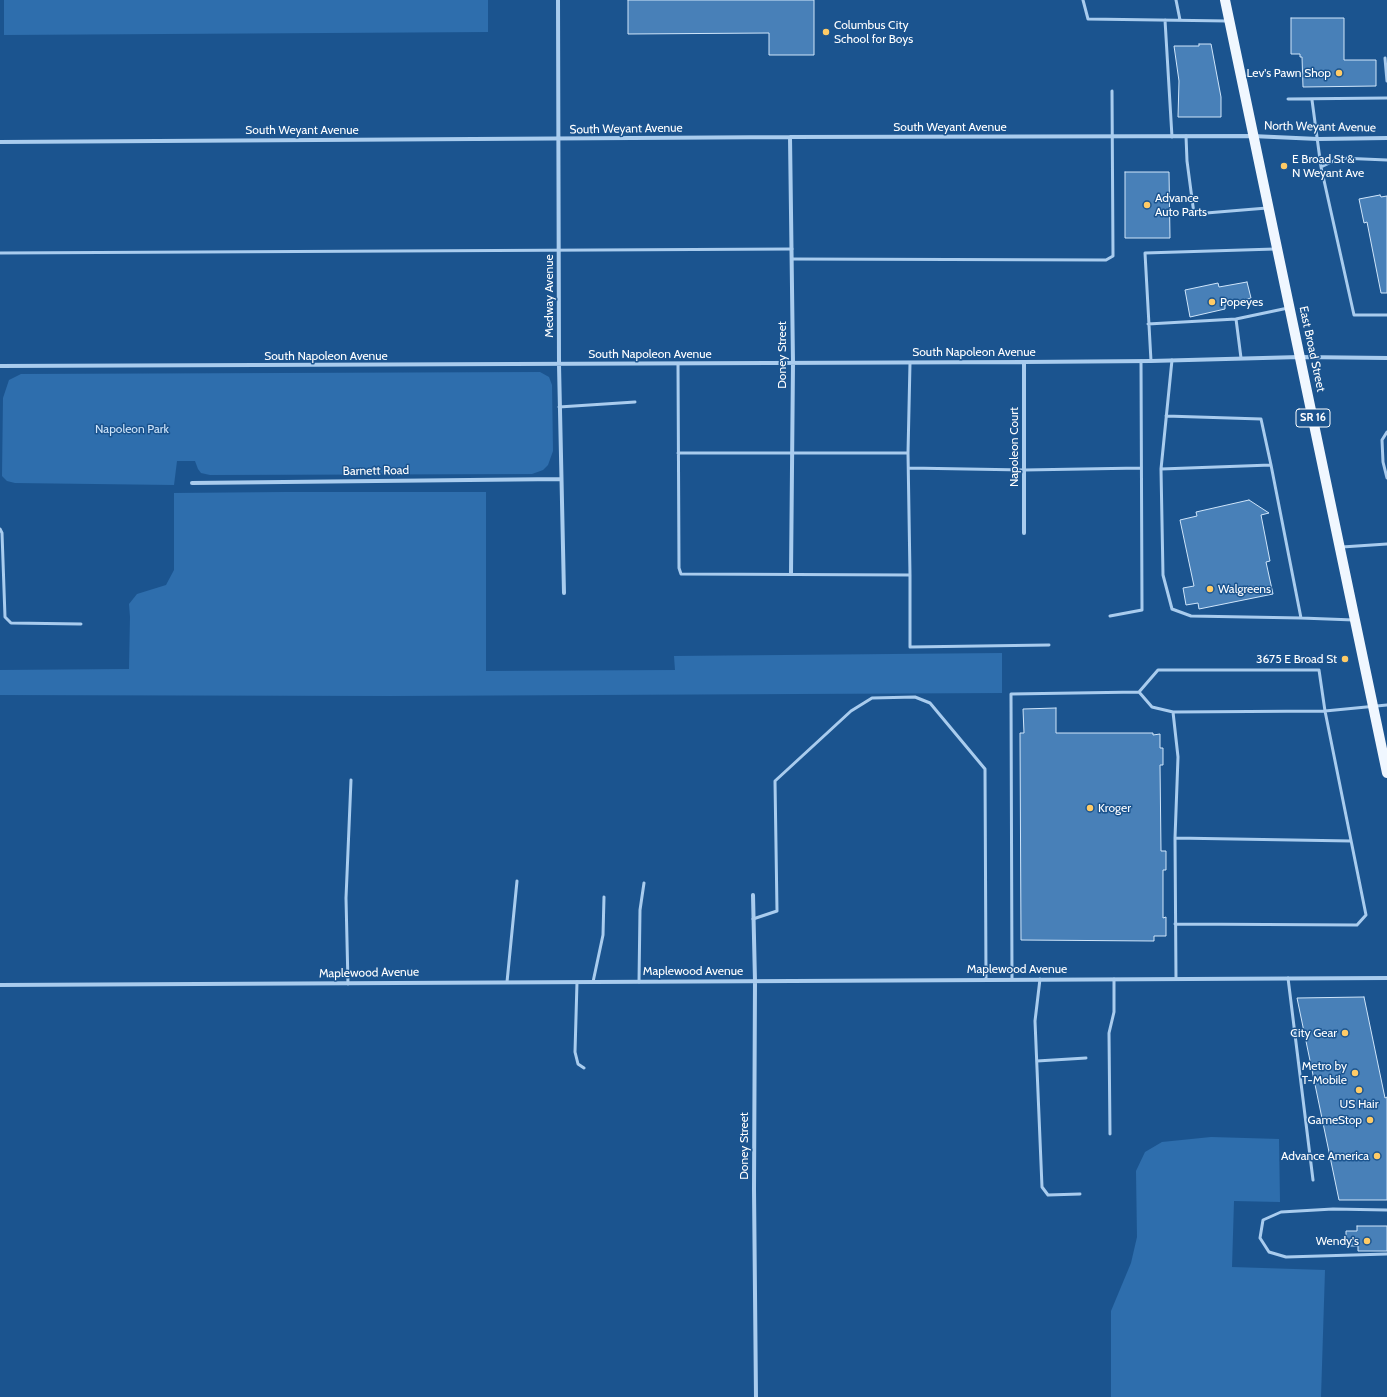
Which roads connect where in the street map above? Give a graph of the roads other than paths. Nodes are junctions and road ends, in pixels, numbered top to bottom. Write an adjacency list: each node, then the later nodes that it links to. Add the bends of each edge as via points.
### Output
1 (558, 0): 20 (street, Medway Avenue)
2 (1083, 0): 5 (lane, via 1088,19)
3 (1176, 0): 6 (lane)
4 (1225, 0): 7 (main road, East Broad Street / SR 16)
5 (1165, 20): 6 (lane); 14 (lane)
6 (1180, 20): 7 (lane)
7 (1229, 21): 16 (main road, East Broad Street / SR 16)
8 (1385, 58): 9 (lane)
9 (1387, 81)
10 (1112, 91): 18 (lane)
11 (1387, 98): 13 (lane)
12 (1288, 99): 13 (lane)
13 (1312, 100): 21 (lane)
14 (1172, 136): 15 (street, South Weyant Avenue); 18 (street, South Weyant Avenue)
15 (1186, 136): 16 (street, South Weyant Avenue); 25 (lane, via 1194,214)
16 (1252, 136): 21 (street, North Weyant Avenue); 25 (main road, East Broad Street / SR 16)
17 (790, 137): 18 (street, South Weyant Avenue); 20 (street, South Weyant Avenue); 27 (street, Doney Street)
18 (1112, 137): 30 (lane, via 1113,256 1106,260)
19 (1387, 138): 21 (street, North Weyant Avenue)
20 (559, 139): 22 (street, South Weyant Avenue); 28 (street, Medway Avenue)
21 (1318, 139): 24 (lane)
22 (0, 142)
23 (1387, 160): 24 (lane, via 1340,158)
24 (1321, 167): 32 (lane, via 1354,315)
25 (1269, 208): 26 (main road, East Broad Street / SR 16)
26 (1277, 248): 31 (main road, East Broad Street / SR 16); 34 (lane, via 1145,253)
27 (792, 249): 28 (lane); 30 (street, Doney Street)
28 (559, 252): 29 (lane); 45 (street, Medway Avenue)
29 (0, 254)
30 (792, 259): 44 (street, Doney Street)
31 (1290, 308): 33 (lane); 35 (main road, East Broad Street / SR 16)
32 (1387, 315)
33 (1236, 319): 34 (lane); 36 (lane)
34 (1148, 324): 40 (lane)
35 (1300, 356): 36 (street, South Napoleon Avenue); 37 (street, South Napoleon Avenue); 65 (main road, East Broad Street / SR 16)
36 (1241, 358): 38 (street, South Napoleon Avenue)
37 (1387, 358)
38 (1172, 360): 40 (street, South Napoleon Avenue); 49 (lane)
39 (1141, 361): 40 (street, South Napoleon Avenue); 41 (street, South Napoleon Avenue); 56 (lane)
40 (1151, 361)
41 (1024, 362): 42 (street, South Napoleon Avenue); 58 (street, Napoleon Court)
42 (910, 363): 44 (street, South Napoleon Avenue); 53 (lane)
43 (678, 364): 44 (street, South Napoleon Avenue); 45 (street, South Napoleon Avenue); 51 (lane)
44 (793, 364): 52 (street, Doney Street)
45 (559, 365): 46 (street, South Napoleon Avenue); 48 (street, Medway Avenue)
46 (0, 366)
47 (634, 402): 48 (lane)
48 (560, 407): 60 (street, Medway Avenue)
49 (1166, 416): 54 (lane, via 1261,419); 57 (lane)
50 (1387, 432): 59 (lane, via 1382,440)
51 (678, 453): 52 (lane); 66 (lane, via 681,574)
52 (792, 454): 53 (lane); 66 (street, Doney Street)
53 (908, 454): 55 (lane)
54 (1271, 465): 57 (lane); 72 (lane)
55 (909, 468): 58 (lane); 67 (lane)
56 (1141, 468): 58 (lane); 69 (lane, via 1142,610)
57 (1162, 469): 72 (lane, via 1162,575 1172,609 1191,616)
58 (1024, 470): 63 (street, Napoleon Court)
59 (1387, 478)
60 (561, 479): 61 (street, Barnett Road); 68 (street, Medway Avenue)
61 (192, 483)
62 (0, 529): 71 (lane)
63 (1024, 533)
64 (1387, 544): 65 (lane)
65 (1340, 547): 73 (main road, East Broad Street / SR 16)
66 (791, 573): 67 (lane)
67 (910, 575): 75 (lane, via 910,646)
68 (564, 593)
69 (1110, 616)
70 (0, 617): 71 (lane)
71 (5, 617): 74 (lane, via 11,623)
72 (1302, 618): 73 (lane)
73 (1356, 620): 78 (main road, East Broad Street / SR 16)
74 (81, 624)
75 (1049, 645)
76 (1139, 692): 79 (lane, via 1152,707); 80 (lane, via 1158,670 1319,670); 94 (lane, via 1011,694)
77 (1387, 705): 78 (lane)
78 (1373, 706): 80 (lane); 81 (main road, East Broad Street / SR 16)
79 (1173, 712): 80 (lane); 83 (lane, via 1178,757)
80 (1326, 712): 84 (lane)
81 (1387, 773)
82 (351, 780): 103 (lane, via 346,898)
83 (1175, 838): 84 (lane); 90 (lane)
84 (1351, 841): 90 (lane, via 1366,915 1357,925)
85 (516, 881): 99 (lane)
86 (644, 883): 102 (lane, via 640,910)
87 (753, 895): 89 (street, Doney Street)
88 (604, 897): 101 (lane, via 603,935)
89 (753, 920): 93 (lane, via 778,911 775,782 851,711 872,698 915,697 930,704 985,769); 98 (street, Doney Street)
90 (1175, 924): 97 (lane)
91 (1288, 978): 92 (street, Maplewood Avenue); 97 (street, Maplewood Avenue); 109 (lane)
92 (1387, 978)
93 (986, 979): 94 (street, Maplewood Avenue); 98 (street, Maplewood Avenue)
94 (1012, 979): 95 (street, Maplewood Avenue)
95 (1040, 979): 96 (street, Maplewood Avenue); 106 (lane, via 1035,1021)
96 (1114, 979): 97 (street, Maplewood Avenue); 108 (lane, via 1114,1012 1109,1033)
97 (1176, 979)
98 (755, 981): 102 (street, Maplewood Avenue); 113 (street, Doney Street)
99 (507, 982): 100 (street, Maplewood Avenue); 103 (street, Maplewood Avenue)
100 (577, 982): 101 (street, Maplewood Avenue); 107 (lane, via 575,1052 578,1064)
101 (593, 982): 102 (street, Maplewood Avenue)
102 (639, 982)
103 (348, 984): 104 (street, Maplewood Avenue)
104 (0, 985)
105 (1086, 1058): 106 (lane)
106 (1037, 1061): 110 (lane, via 1042,1187 1048,1195)
107 (584, 1068)
108 (1110, 1134)
109 (1313, 1180)
110 (1080, 1194)
111 (1387, 1210): 112 (lane, via 1333,1209 1280,1212 1263,1220 1260,1238 1268,1252 1286,1257)
112 (1387, 1254)
113 (756, 1397)

